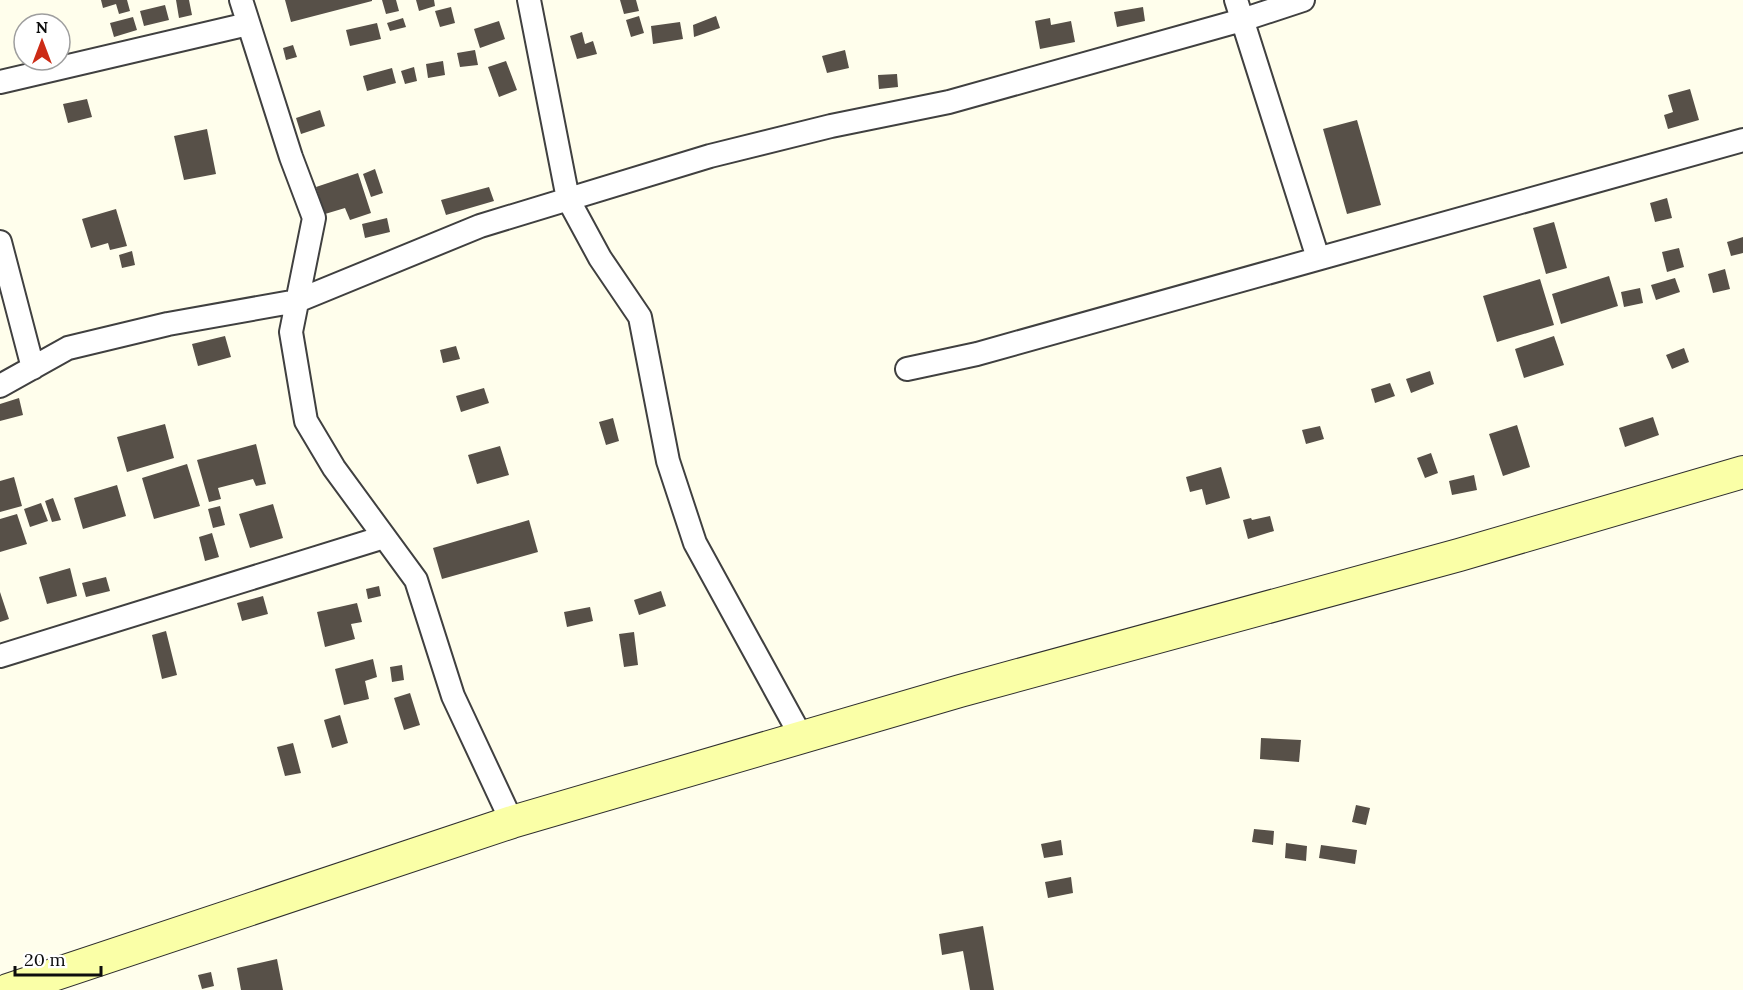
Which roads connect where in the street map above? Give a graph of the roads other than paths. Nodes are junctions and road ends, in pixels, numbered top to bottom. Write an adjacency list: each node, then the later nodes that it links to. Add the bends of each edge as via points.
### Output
1 (241, 0): 5 (street)
2 (530, 0): 8 (street)
3 (1303, 0): 4 (street)
4 (1239, 10): 8 (street, via 949,102 710,156); 10 (street)
5 (248, 24): 6 (street); 11 (street, via 314,218)
6 (0, 82)
7 (1743, 140): 10 (street)
8 (568, 199): 11 (street, via 480,226); 18 (street, via 600,258 640,317 668,461 695,543)
9 (0, 242): 12 (street)
10 (1318, 258): 13 (street, via 977,354)
11 (297, 301): 12 (street, via 168,324 68,348); 16 (street, via 291,332 306,422)
12 (33, 368): 14 (street)
13 (907, 369)
14 (0, 386)
15 (1743, 472): 18 (main road)
16 (384, 537): 17 (street); 19 (street, via 416,580 453,696)
17 (0, 656)
18 (802, 738): 19 (main road)
19 (512, 822): 20 (main road)
20 (8, 990)

